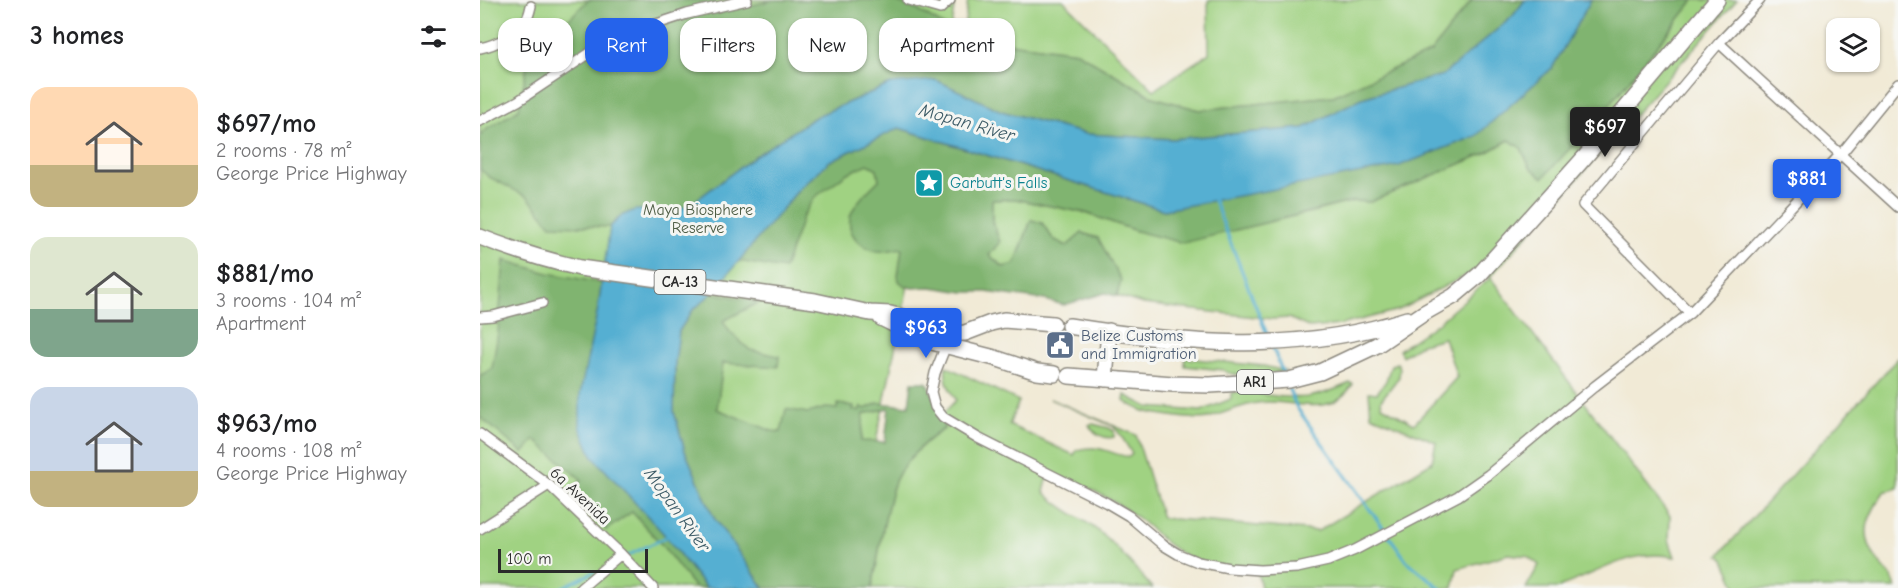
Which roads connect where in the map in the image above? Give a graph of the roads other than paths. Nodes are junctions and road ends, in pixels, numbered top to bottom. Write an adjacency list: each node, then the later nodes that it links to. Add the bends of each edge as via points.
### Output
1 (747, 0): 5 (street)
2 (908, 0): 6 (street, via 940,9)
3 (1718, 0): 16 (highway, AR1, via 1495,259 1454,296)
4 (1760, 0): 8 (street)
5 (720, 3): 11 (street, via 605,43 518,101)
6 (948, 3)
7 (531, 6): 9 (street, via 527,19 512,34)
8 (1719, 43): 12 (street); 17 (street, via 1583,205)
9 (480, 48)
10 (1898, 84): 12 (street)
11 (480, 121)
12 (1841, 154): 13 (street); 17 (street)
13 (1898, 207)
14 (480, 237): 19 (highway, CA-13, via 533,257 580,268 815,301)
15 (542, 303): 18 (street)
16 (1424, 313): 20 (highway, AR1, via 1343,336 1277,343 1223,343); 24 (highway, AR1, via 1357,356 1305,377 1210,385)
17 (1690, 313): 21 (street, via 1458,496 1328,561 1260,570 1198,562 1178,554 1107,503 943,417 931,392)
18 (480, 317)
19 (901, 323): 21 (highway, AR1)
20 (1109, 331): 21 (highway, AR1, via 1004,320); 24 (highway)
21 (948, 340): 22 (highway, AR1, via 1037,372)
22 (1054, 374)
23 (1070, 376): 24 (highway, AR1)
24 (1105, 379)
25 (480, 434): 26 (street, 6a Avenida)
26 (549, 485): 27 (street); 28 (street, 6a Avenida)
27 (480, 530)
28 (621, 554): 29 (street); 30 (street, 6a Avenida)
29 (581, 588)
30 (652, 588)

